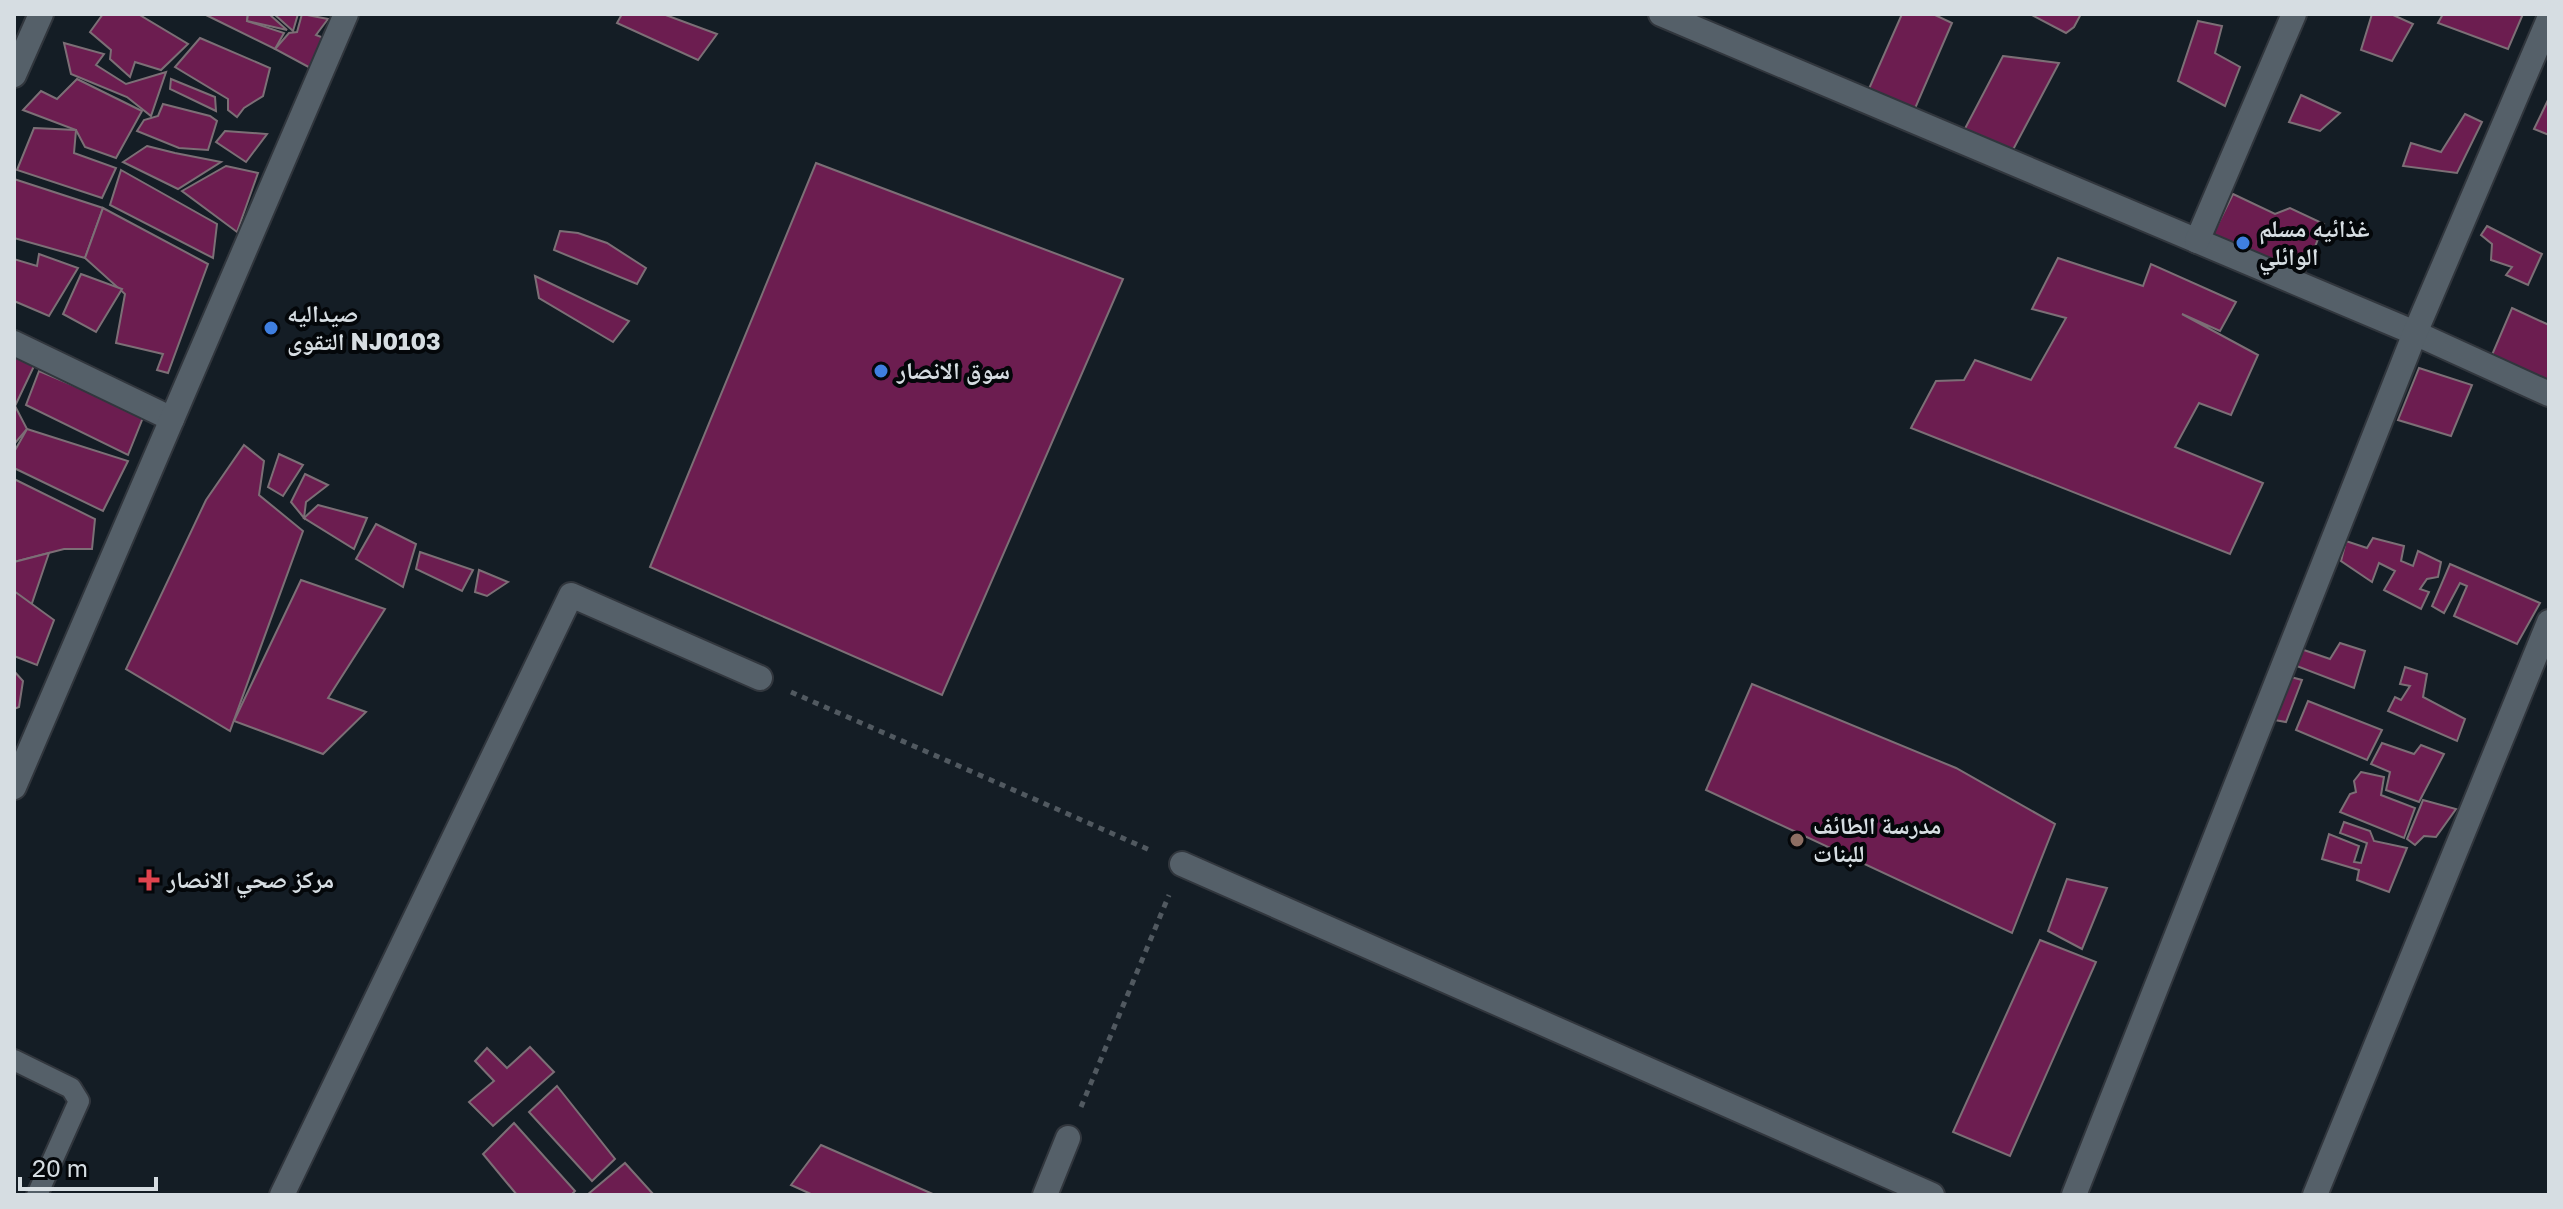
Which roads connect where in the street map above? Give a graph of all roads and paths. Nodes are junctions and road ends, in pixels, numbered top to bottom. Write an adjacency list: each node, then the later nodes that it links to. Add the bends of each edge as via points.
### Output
1 (41, 14): 6 (street)
2 (346, 14): 11 (street)
3 (1661, 14): 7 (street)
4 (2294, 14): 7 (street)
5 (2549, 19): 8 (street)
6 (14, 75)
7 (2197, 241): 8 (street)
8 (2415, 333): 10 (street); 23 (street)
9 (14, 343): 11 (street)
10 (2549, 394)
11 (172, 419): 15 (street)
12 (2549, 622): 13 (street)
13 (2540, 667): 24 (street)
14 (760, 678): 16 (path); 20 (street, via 571,595)
15 (14, 787)
16 (1182, 864): 18 (path); 22 (street)
17 (14, 1060): 19 (lane, via 71,1088 79,1101)
18 (1068, 1138): 21 (street)
19 (37, 1195)
20 (282, 1195)
21 (1045, 1195)
22 (1932, 1195)
23 (2074, 1195)
24 (2315, 1195)

